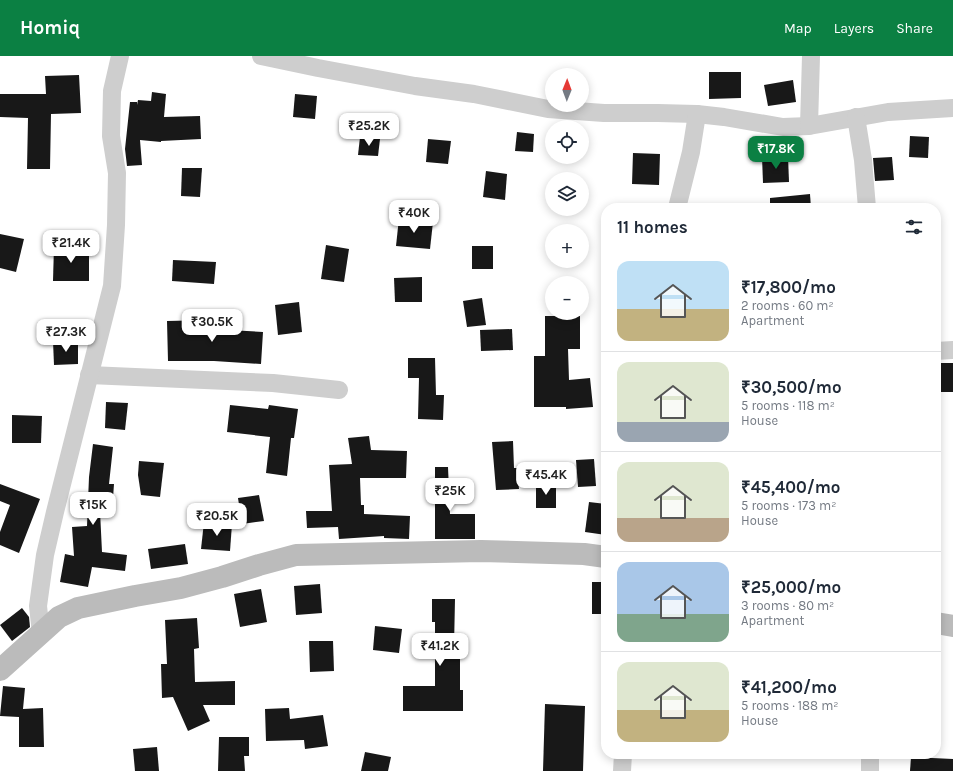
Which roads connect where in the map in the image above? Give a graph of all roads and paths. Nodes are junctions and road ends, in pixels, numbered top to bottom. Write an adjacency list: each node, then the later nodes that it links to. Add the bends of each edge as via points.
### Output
1 (120, 56): 12 (street, via 112,90 111,136 117,173 112,286)
2 (262, 56): 5 (street, via 326,70 548,109 604,113)
3 (810, 56): 7 (street)
4 (953, 108): 6 (street, via 888,112)
5 (697, 114): 7 (street, via 783,127); 8 (street)
6 (856, 118): 7 (street); 9 (street)
7 (809, 126)
8 (678, 203)
9 (867, 203)
10 (953, 350): 11 (street)
11 (941, 351)
12 (89, 375): 13 (street, via 273,383); 17 (street, via 45,555 38,606)
13 (339, 390)
14 (601, 556): 17 (main road, via 481,551 296,555 181,588 78,608 59,617)
15 (941, 624): 16 (main road)
16 (953, 626)
17 (41, 634): 18 (main road)
18 (0, 670)
19 (623, 759): 21 (street)
20 (870, 759): 22 (street)
21 (622, 771)
22 (870, 771)

